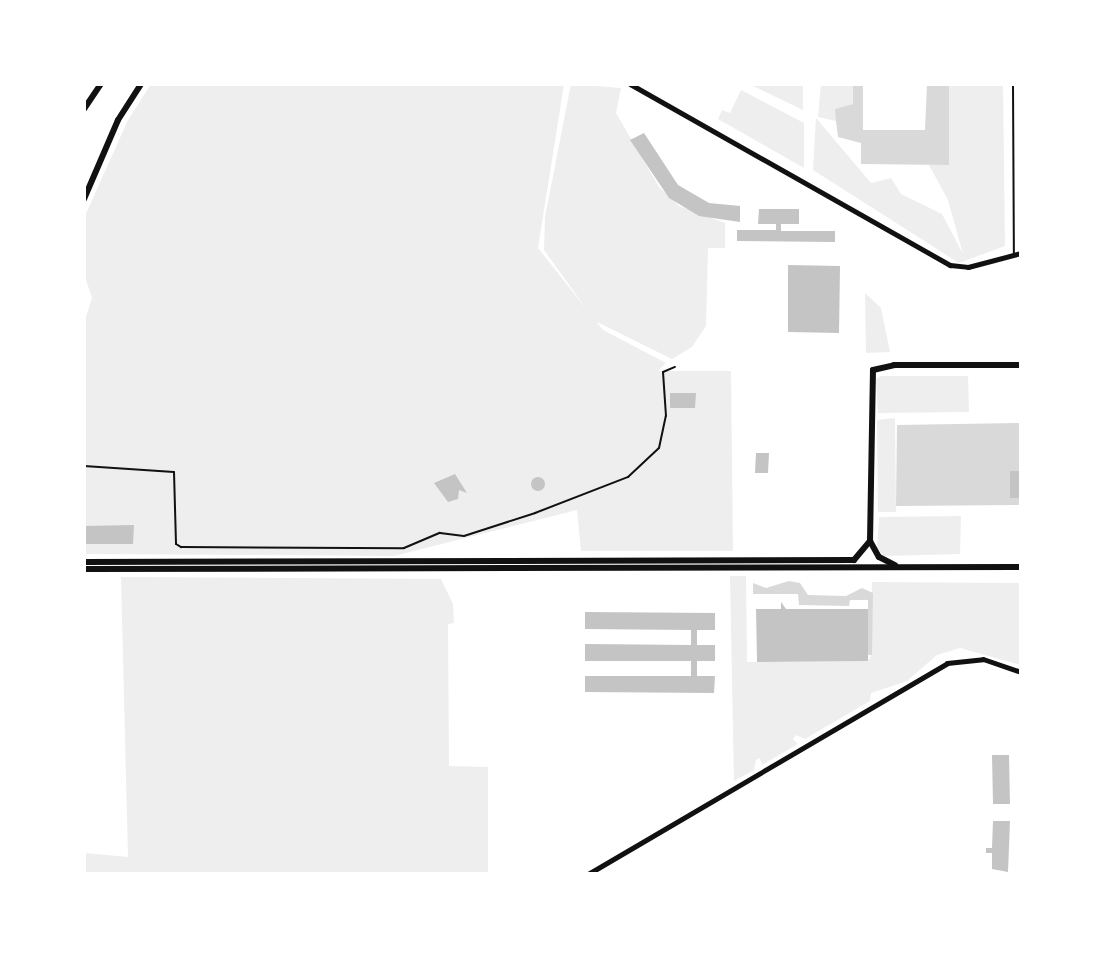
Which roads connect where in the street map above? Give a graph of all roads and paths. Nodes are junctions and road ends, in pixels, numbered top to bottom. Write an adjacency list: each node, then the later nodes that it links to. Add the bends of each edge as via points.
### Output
1 (94, 84): 6 (highway)
2 (101, 84): 6 (highway)
3 (141, 84): 8 (highway, via 118,120)
4 (630, 84): 9 (main road, via 950,265 968,267)
5 (1013, 84): 9 (lane)
6 (93, 95): 7 (highway)
7 (84, 109)
8 (84, 199)
9 (1018, 253)
10 (1021, 365): 13 (highway, via 894,365 873,370)
11 (675, 367): 12 (path, via 663,372 666,416 659,448 628,477 464,536 440,533 404,548 181,547 176,544 174,472)
12 (84, 466)
13 (870, 541): 14 (highway, via 854,560); 15 (highway, via 879,557)
14 (84, 562)
15 (900, 567): 16 (highway); 17 (highway)
16 (1021, 567)
17 (84, 569)
18 (1021, 672): 19 (main road, via 983,659 947,663)
19 (588, 874)

